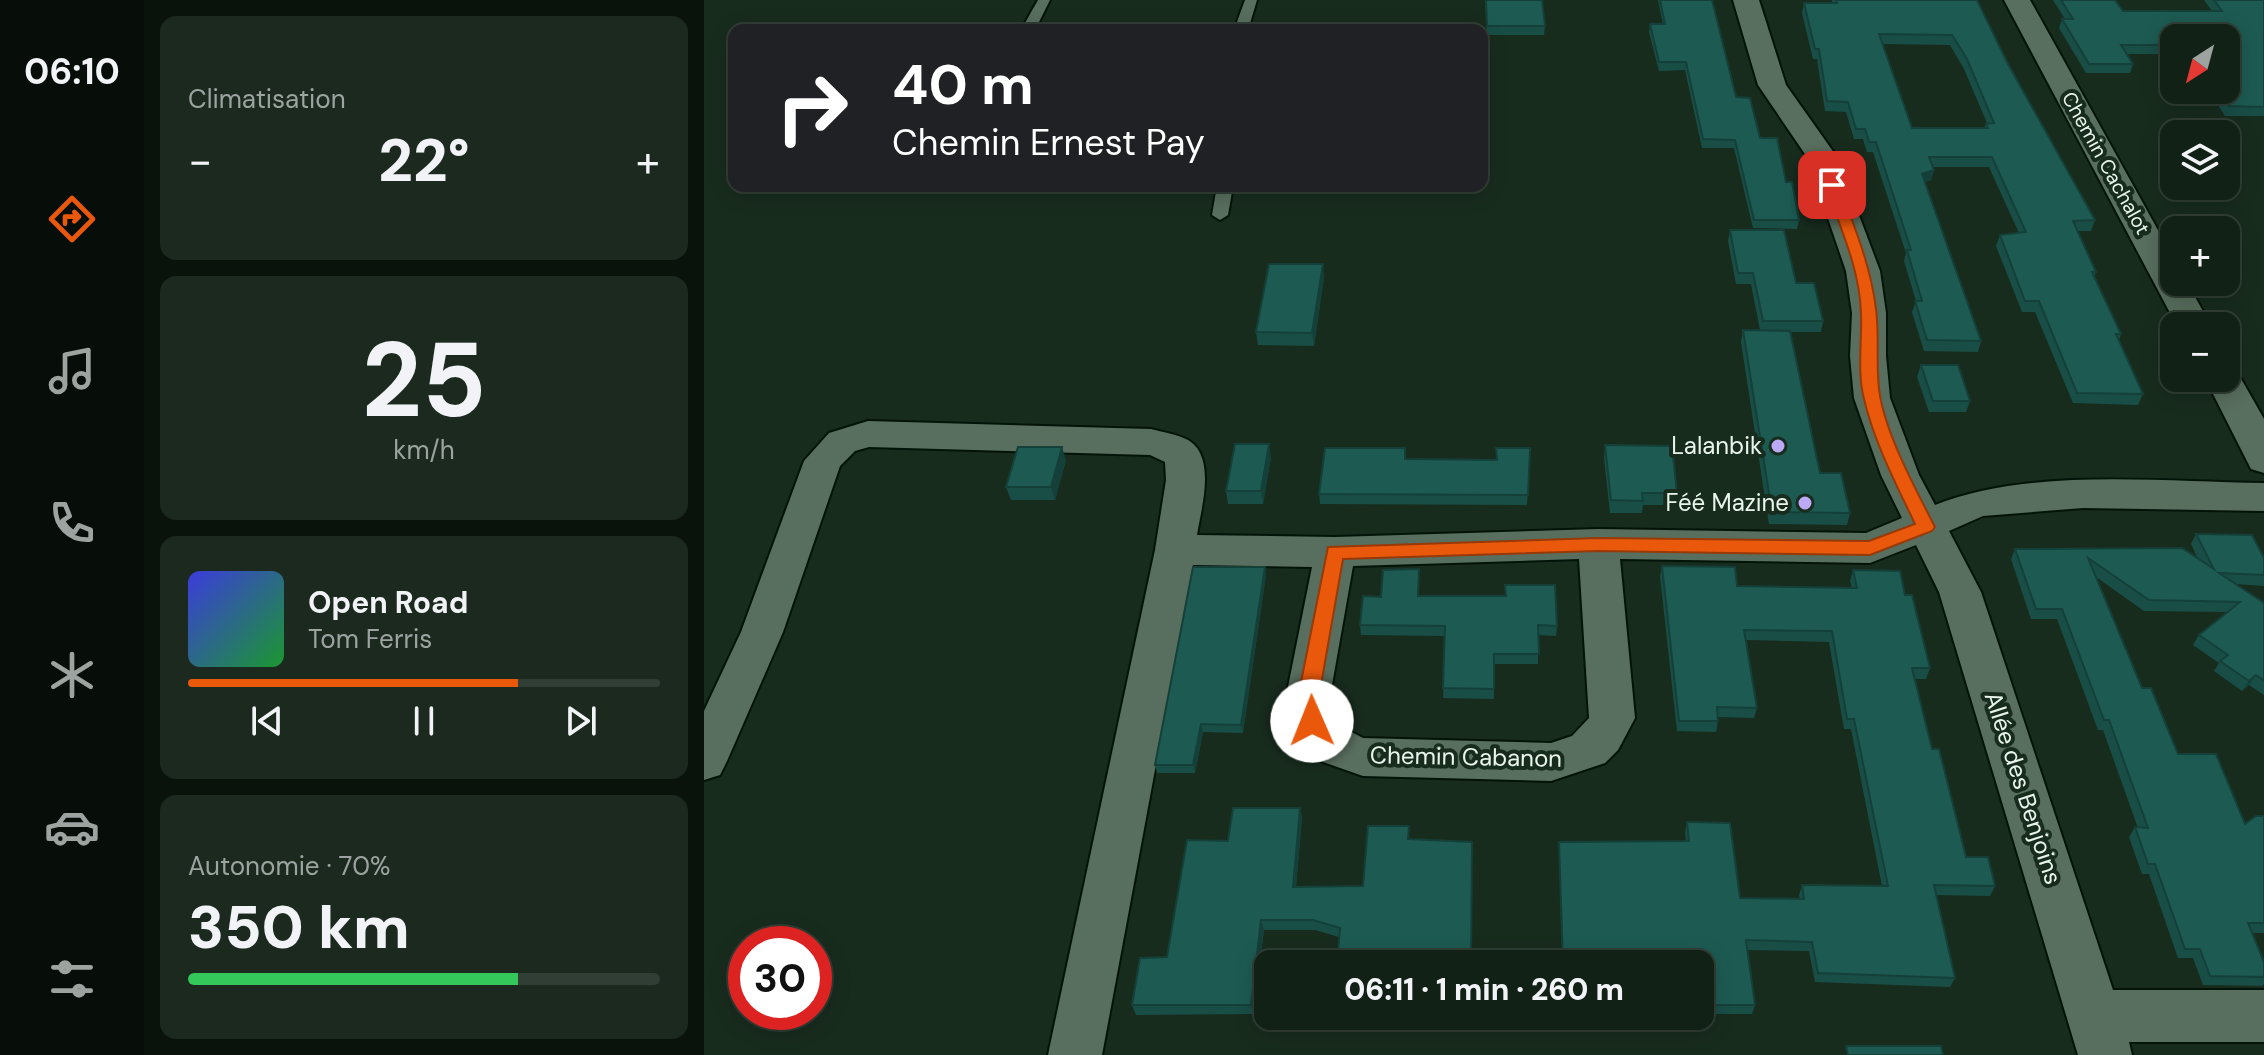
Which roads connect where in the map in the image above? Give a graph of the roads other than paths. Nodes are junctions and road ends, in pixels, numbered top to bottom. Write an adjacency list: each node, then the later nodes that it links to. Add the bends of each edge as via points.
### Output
1 (1044, 0): 5 (lane)
2 (1251, 0): 6 (lane)
3 (1746, 0): 13 (street, Allée des Benjoins, via 1772,85 1822,157 1863,271 1872,398)
4 (2017, 0): 9 (street, Chemin Cachalot)
5 (1031, 24)
6 (1243, 24)
7 (1224, 192): 8 (lane)
8 (1220, 215)
9 (2186, 312)
10 (2231, 392): 11 (street)
11 (2263, 452)
12 (2264, 497): 13 (street, via 2083,494 1978,503)
13 (1926, 527): 14 (street, via 1870,548); 19 (street, Allée des Benjoins, via 1960,592)
14 (1598, 544): 16 (street); 16 (street, Chemin Cabanon, via 1612,718 1595,747 1577,758 1551,762 1363,757 1320,737 1307,702)
15 (1175, 550): 16 (street); 17 (street, via 1185,480 1184,458 1174,449 1151,442 1061,438 868,434 842,442 823,461 762,632); 20 (street)
16 (1335, 552)
17 (704, 761)
18 (2264, 1016): 19 (street)
19 (2100, 1035)
20 (1075, 1055)

